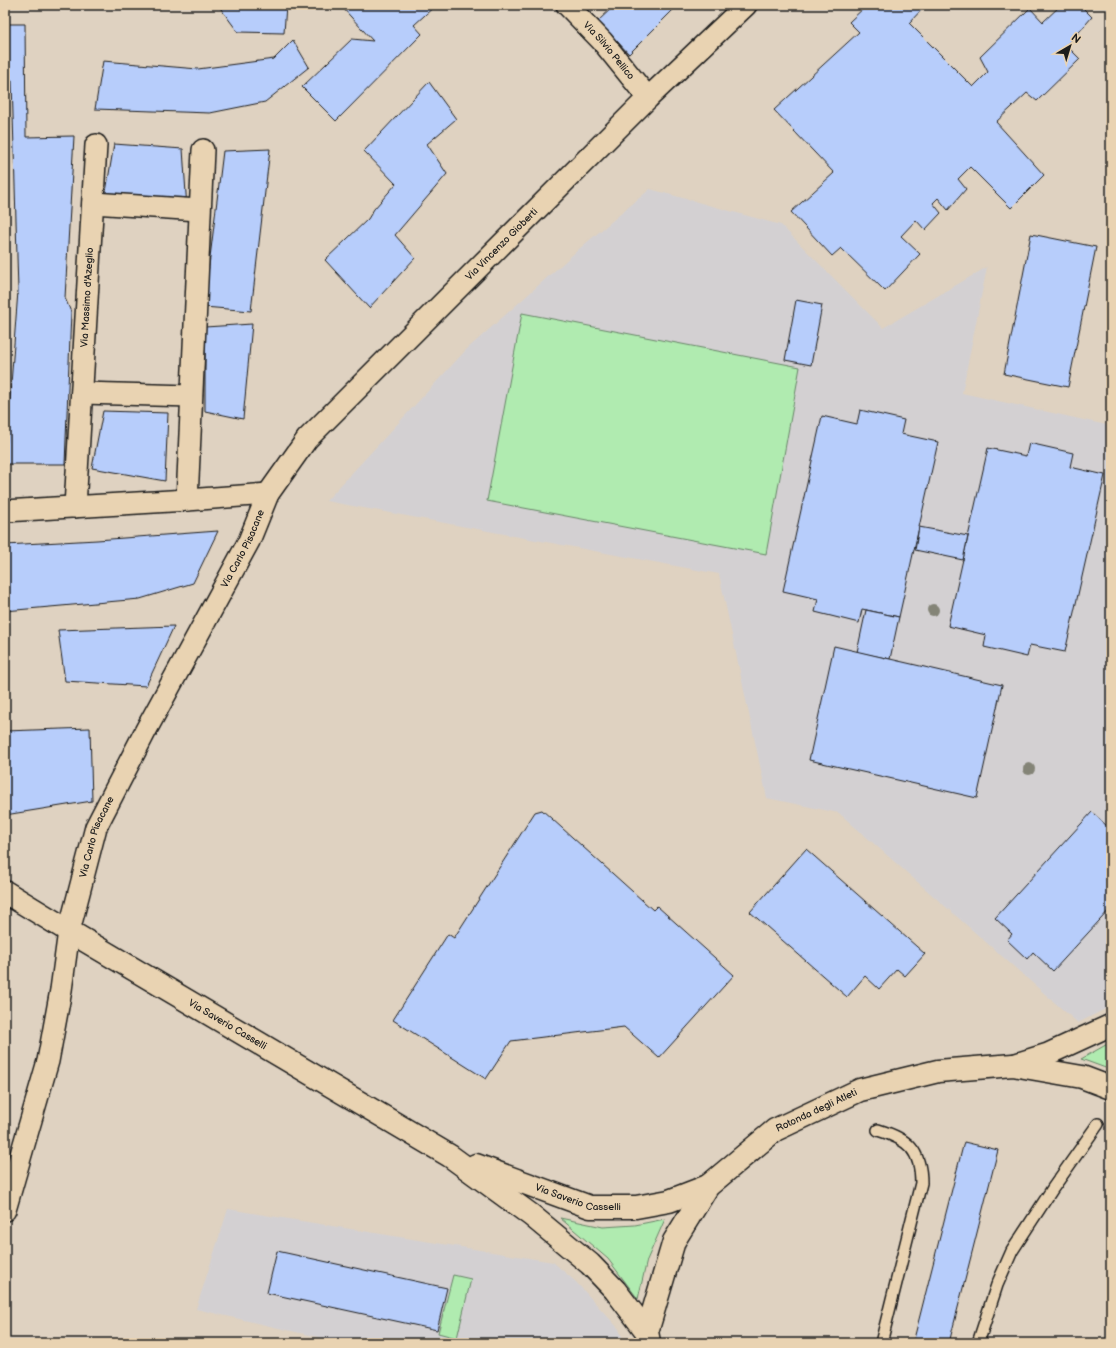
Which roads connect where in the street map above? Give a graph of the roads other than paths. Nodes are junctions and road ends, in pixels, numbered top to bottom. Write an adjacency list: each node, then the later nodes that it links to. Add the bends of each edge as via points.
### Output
1 (567, 5): 3 (street, Via Silvio Pellico, via 602,41)
2 (746, 5): 3 (street, Via Vincenzo Gioberti)
3 (648, 98): 10 (street, Via Vincenzo Gioberti, via 307,439)
4 (96, 145): 6 (street, Via Massimo d'Azeglio)
5 (203, 150): 7 (street)
6 (93, 203): 7 (street); 8 (street, Via Massimo d'Azeglio)
7 (200, 210): 9 (street)
8 (82, 393): 9 (street); 12 (street, Via Massimo d'Azeglio)
9 (192, 396): 11 (street)
10 (268, 494): 11 (street); 15 (street, Via Carlo Pisacane, via 249,541 96,827)
11 (187, 500): 12 (street)
12 (75, 507): 13 (street)
13 (5, 511)
14 (5, 892): 15 (main road, Via Saverio Casselli)
15 (69, 931): 21 (main road, Via Saverio Casselli); 23 (street, Via Carlo Pisacane, via 48,1061)
16 (1111, 1025): 17 (street, via 1048,1054)
17 (1013, 1065): 18 (main road, Rotonda degli Atleti, via 1082,1076); 22 (main road, Rotonda degli Atleti, via 938,1071 860,1090 775,1130)
18 (1111, 1088)
19 (1098, 1124): 26 (lane, via 1012,1251 997,1285)
20 (878, 1130): 25 (lane, via 902,1138 914,1151 921,1171 921,1183)
21 (450, 1156): 22 (main road, Via Saverio Casselli, via 590,1207 642,1206 669,1201); 24 (main road, Via Saverio Casselli, via 531,1214 590,1264 615,1290)
22 (708, 1186): 24 (main road, Rotonda degli Atleti, via 674,1241)
23 (5, 1210)
24 (648, 1338)
25 (881, 1343)
26 (978, 1343)

